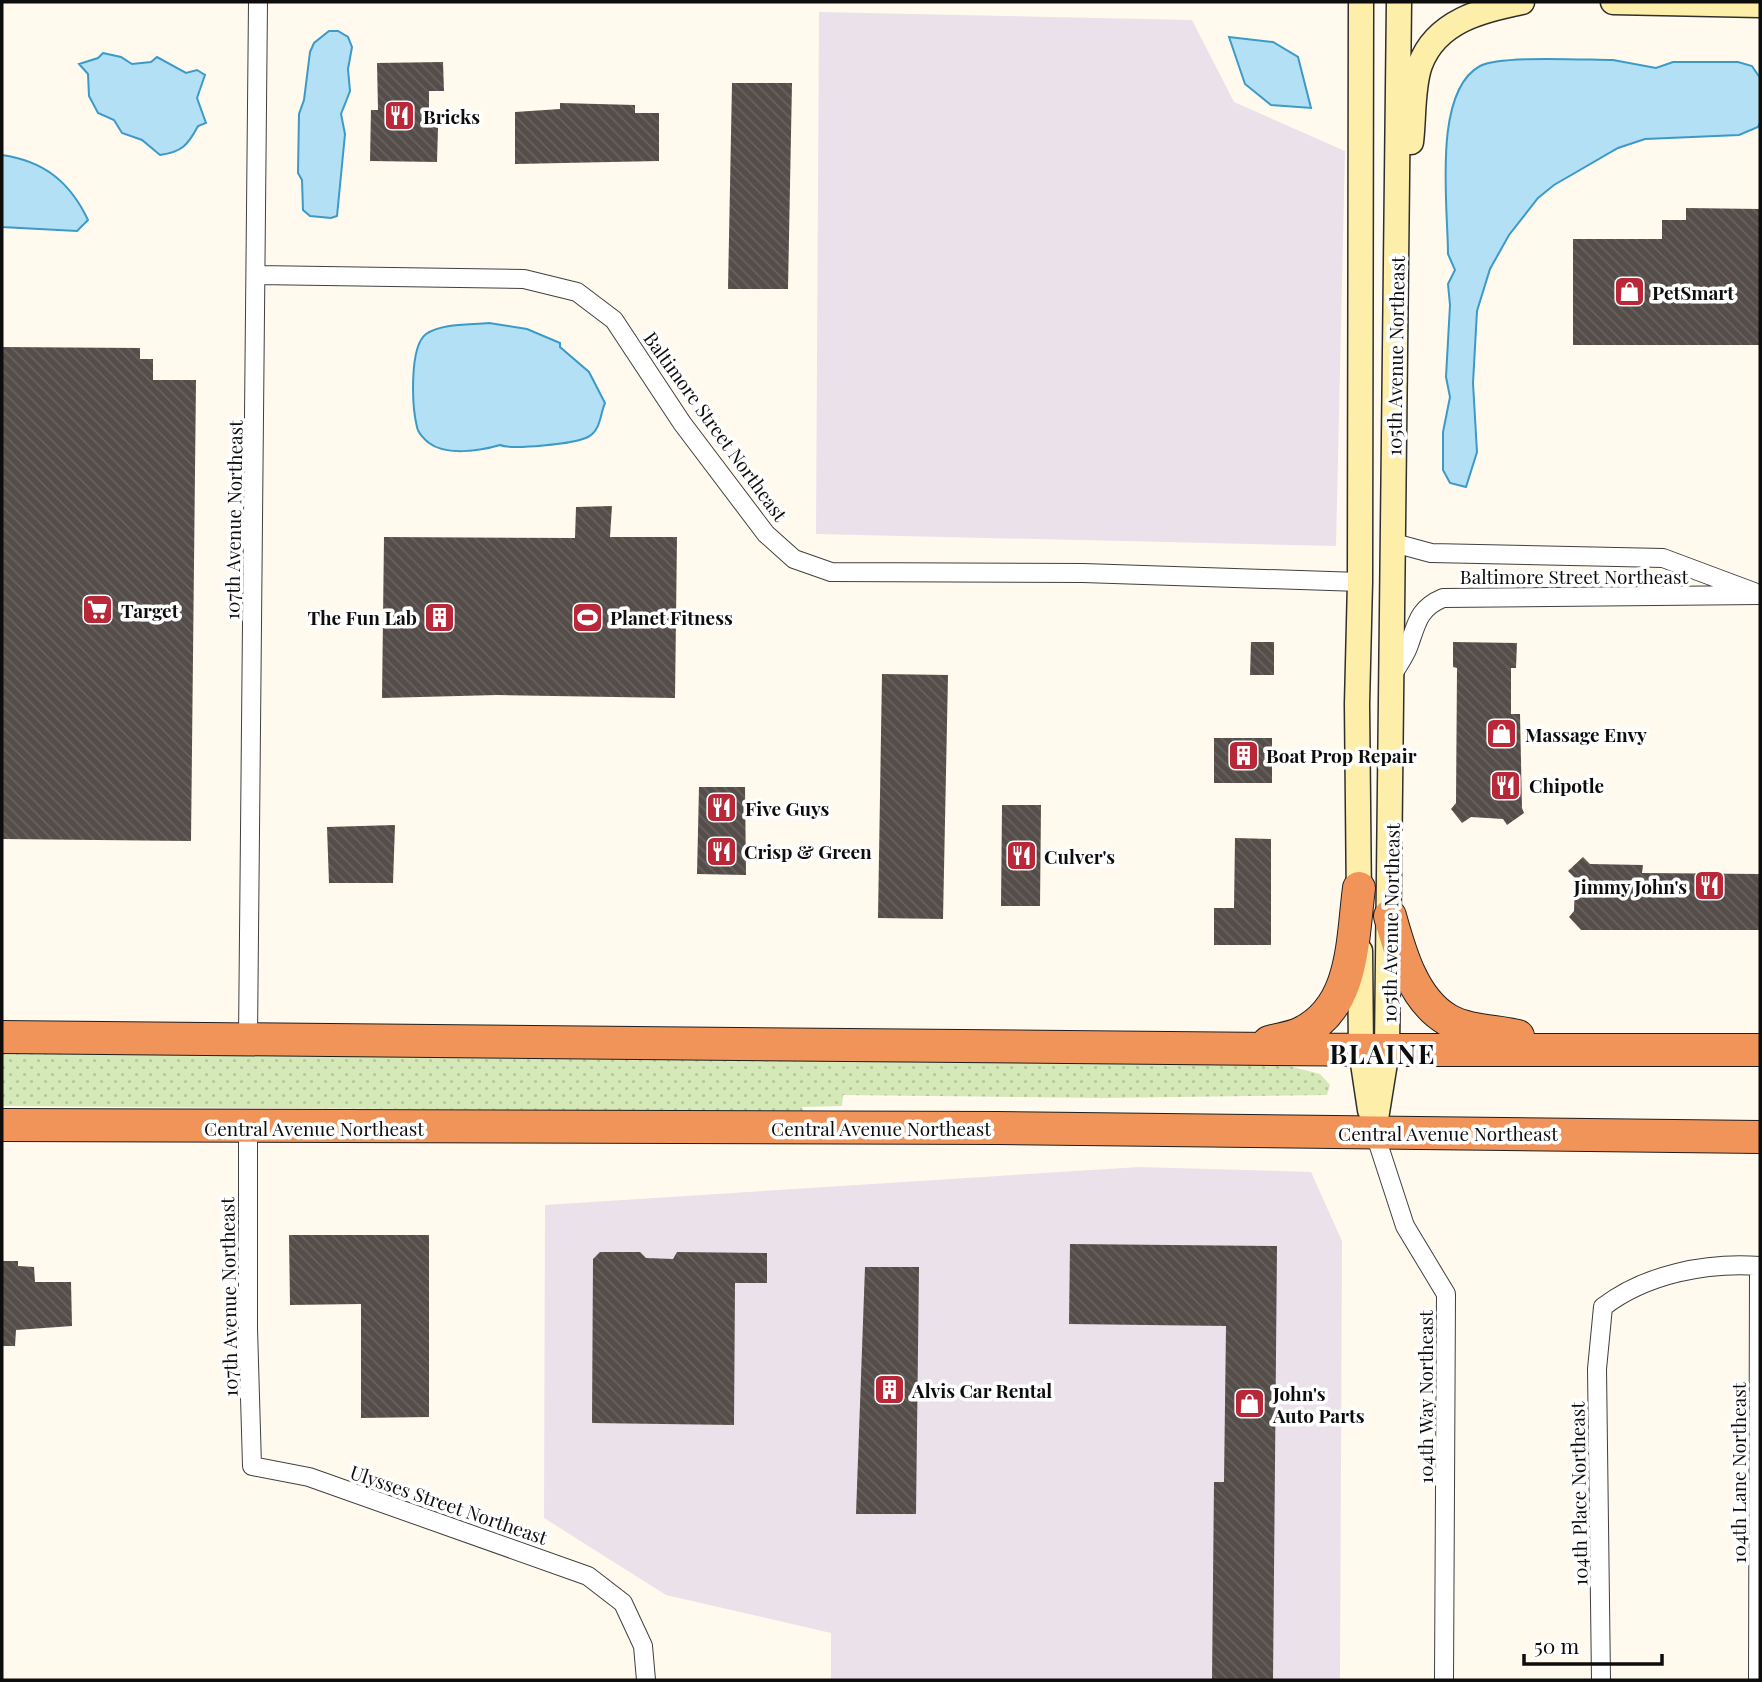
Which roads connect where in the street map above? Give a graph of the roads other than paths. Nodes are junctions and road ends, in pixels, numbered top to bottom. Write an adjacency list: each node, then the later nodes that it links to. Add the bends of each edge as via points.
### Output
1 (258, 2): 8 (street, 107th Avenue Northeast)
2 (1361, 2): 10 (street, 105th Avenue Northeast)
3 (1399, 2): 7 (street, 105th Avenue Northeast)
4 (1522, 2): 7 (street, via 1460,19 1431,44 1419,67)
5 (1613, 2): 6 (street)
6 (1760, 5)
7 (1396, 271): 9 (street, 105th Avenue Northeast)
8 (257, 275): 10 (street, Baltimore Street Northeast, via 524,279 577,292 614,320 682,423 766,534 780,549 810,566 855,573 1083,573); 16 (street, 107th Avenue Northeast)
9 (1394, 543): 11 (street, Baltimore Street Northeast, via 1431,553 1663,558); 12 (street, 105th Avenue Northeast)
10 (1360, 582): 13 (street, 105th Avenue Northeast)
11 (1760, 595): 12 (street, Baltimore Street Northeast, via 1443,598 1417,617 1409,646)
12 (1392, 675): 14 (street, 105th Avenue Northeast)
13 (1359, 888): 17 (highway, via 1346,978 1337,1002 1300,1033); 19 (street, 105th Avenue Northeast)
14 (1390, 916): 18 (highway, via 1410,974 1448,1020); 19 (street, 105th Avenue Northeast)
15 (2, 1037): 16 (highway)
16 (248, 1038): 17 (highway)
17 (1246, 1049): 19 (highway)
18 (1581, 1049): 19 (highway); 20 (highway)
19 (1374, 1050): 23 (street, 105th Avenue Northeast)
20 (1760, 1050)
21 (2, 1125): 22 (highway, Central Avenue Northeast)
22 (248, 1128): 23 (highway, Central Avenue Northeast); 26 (street, 107th Avenue Northeast)
23 (1374, 1132): 24 (highway, Central Avenue Northeast); 28 (street, 104th Way Northeast, via 1405,1226 1447,1294)
24 (1760, 1137)
25 (1760, 1266): 29 (street, 104th Place Northeast, via 1674,1272 1603,1307 1597,1369); 30 (street, 104th Lane Northeast)
26 (252, 1466): 27 (street, Ulysses Street Northeast, via 309,1477 588,1576 623,1603 643,1646)
27 (646, 1680)
28 (1444, 1680)
29 (1601, 1680)
30 (1758, 1680)

